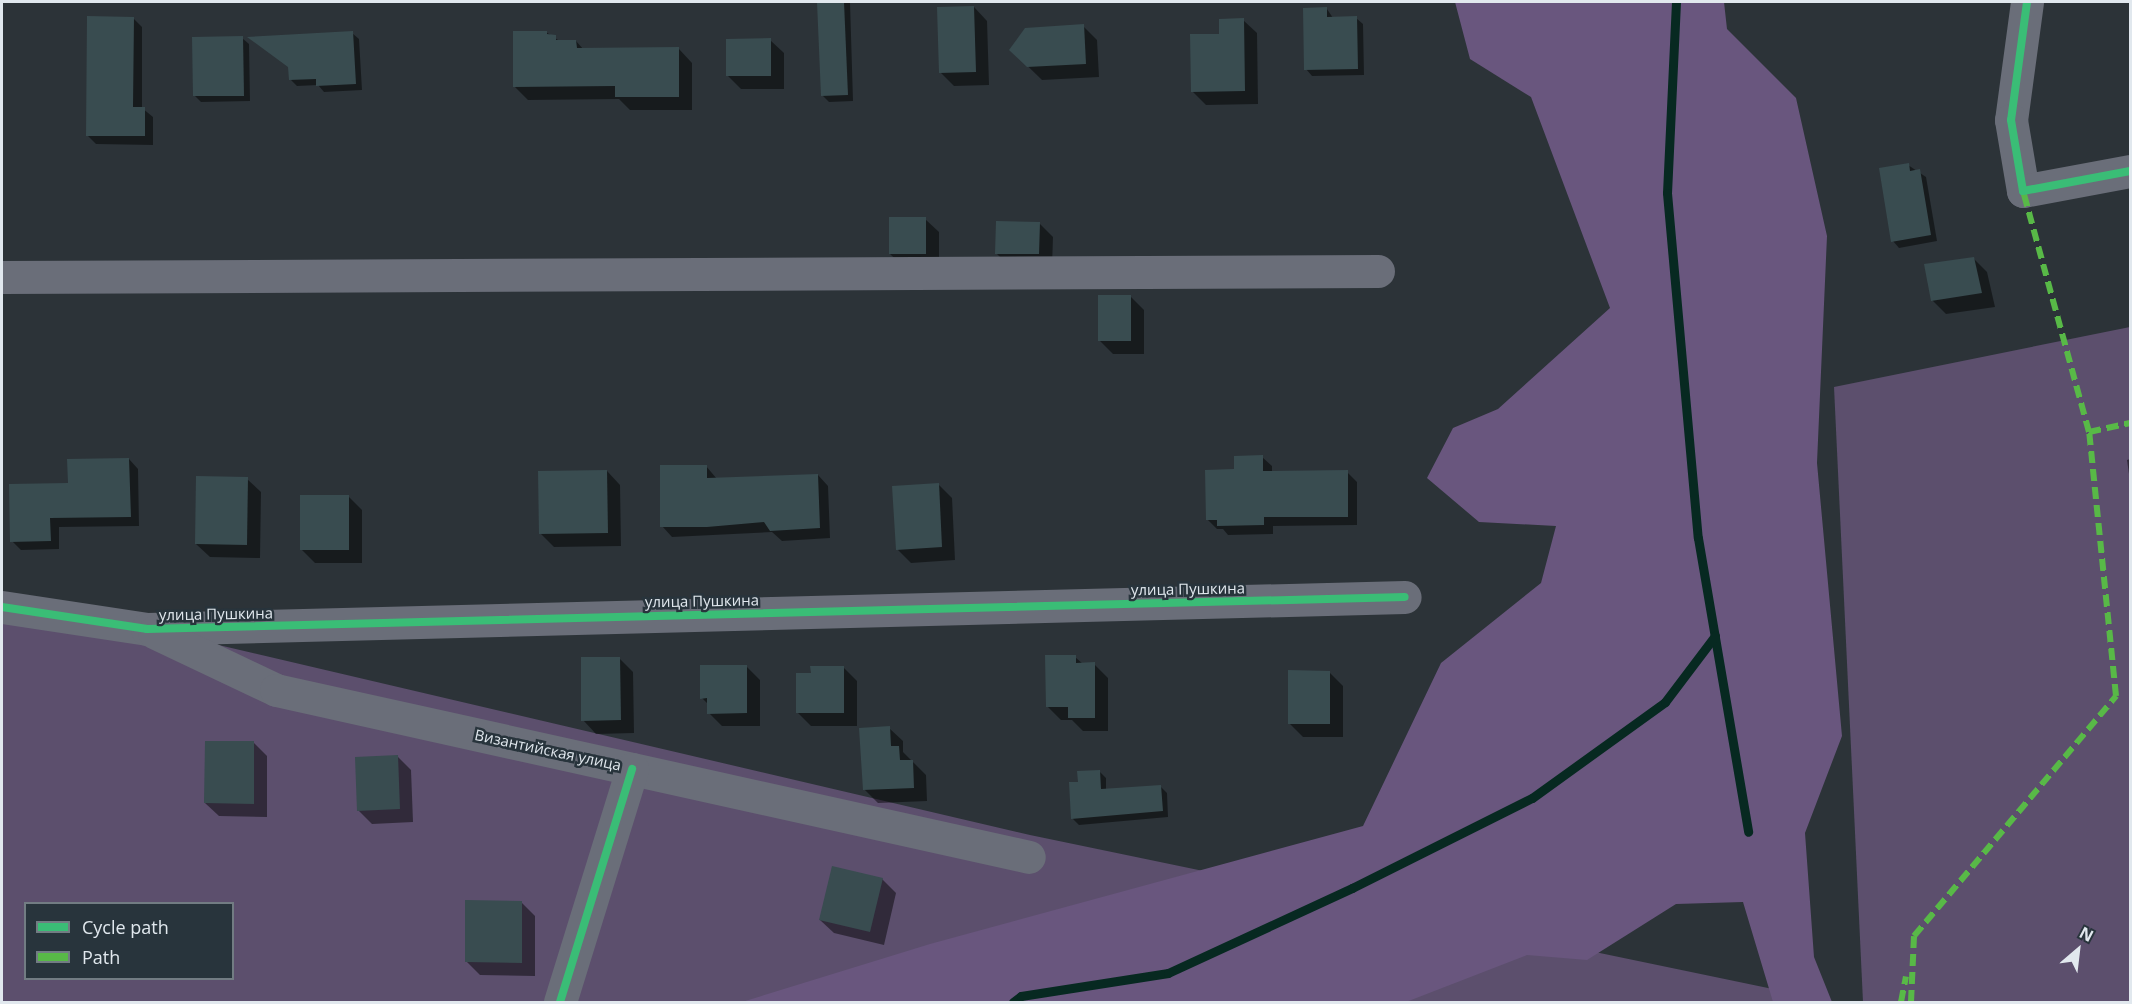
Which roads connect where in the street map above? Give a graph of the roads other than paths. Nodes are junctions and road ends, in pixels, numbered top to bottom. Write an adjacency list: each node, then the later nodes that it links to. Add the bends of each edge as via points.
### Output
1 (2027, 2): 2 (street, via 2011,120 2023,191)
2 (2130, 171)
3 (1378, 271): 4 (street)
4 (2, 277)
5 (1405, 597): 7 (street, улица Пушкина)
6 (2, 607): 7 (street, улица Пушкина)
7 (147, 629): 8 (street, Византийская улица, via 276,690)
8 (632, 769): 9 (street, Византийская улица); 10 (street)
9 (1029, 857)
10 (560, 1002)

